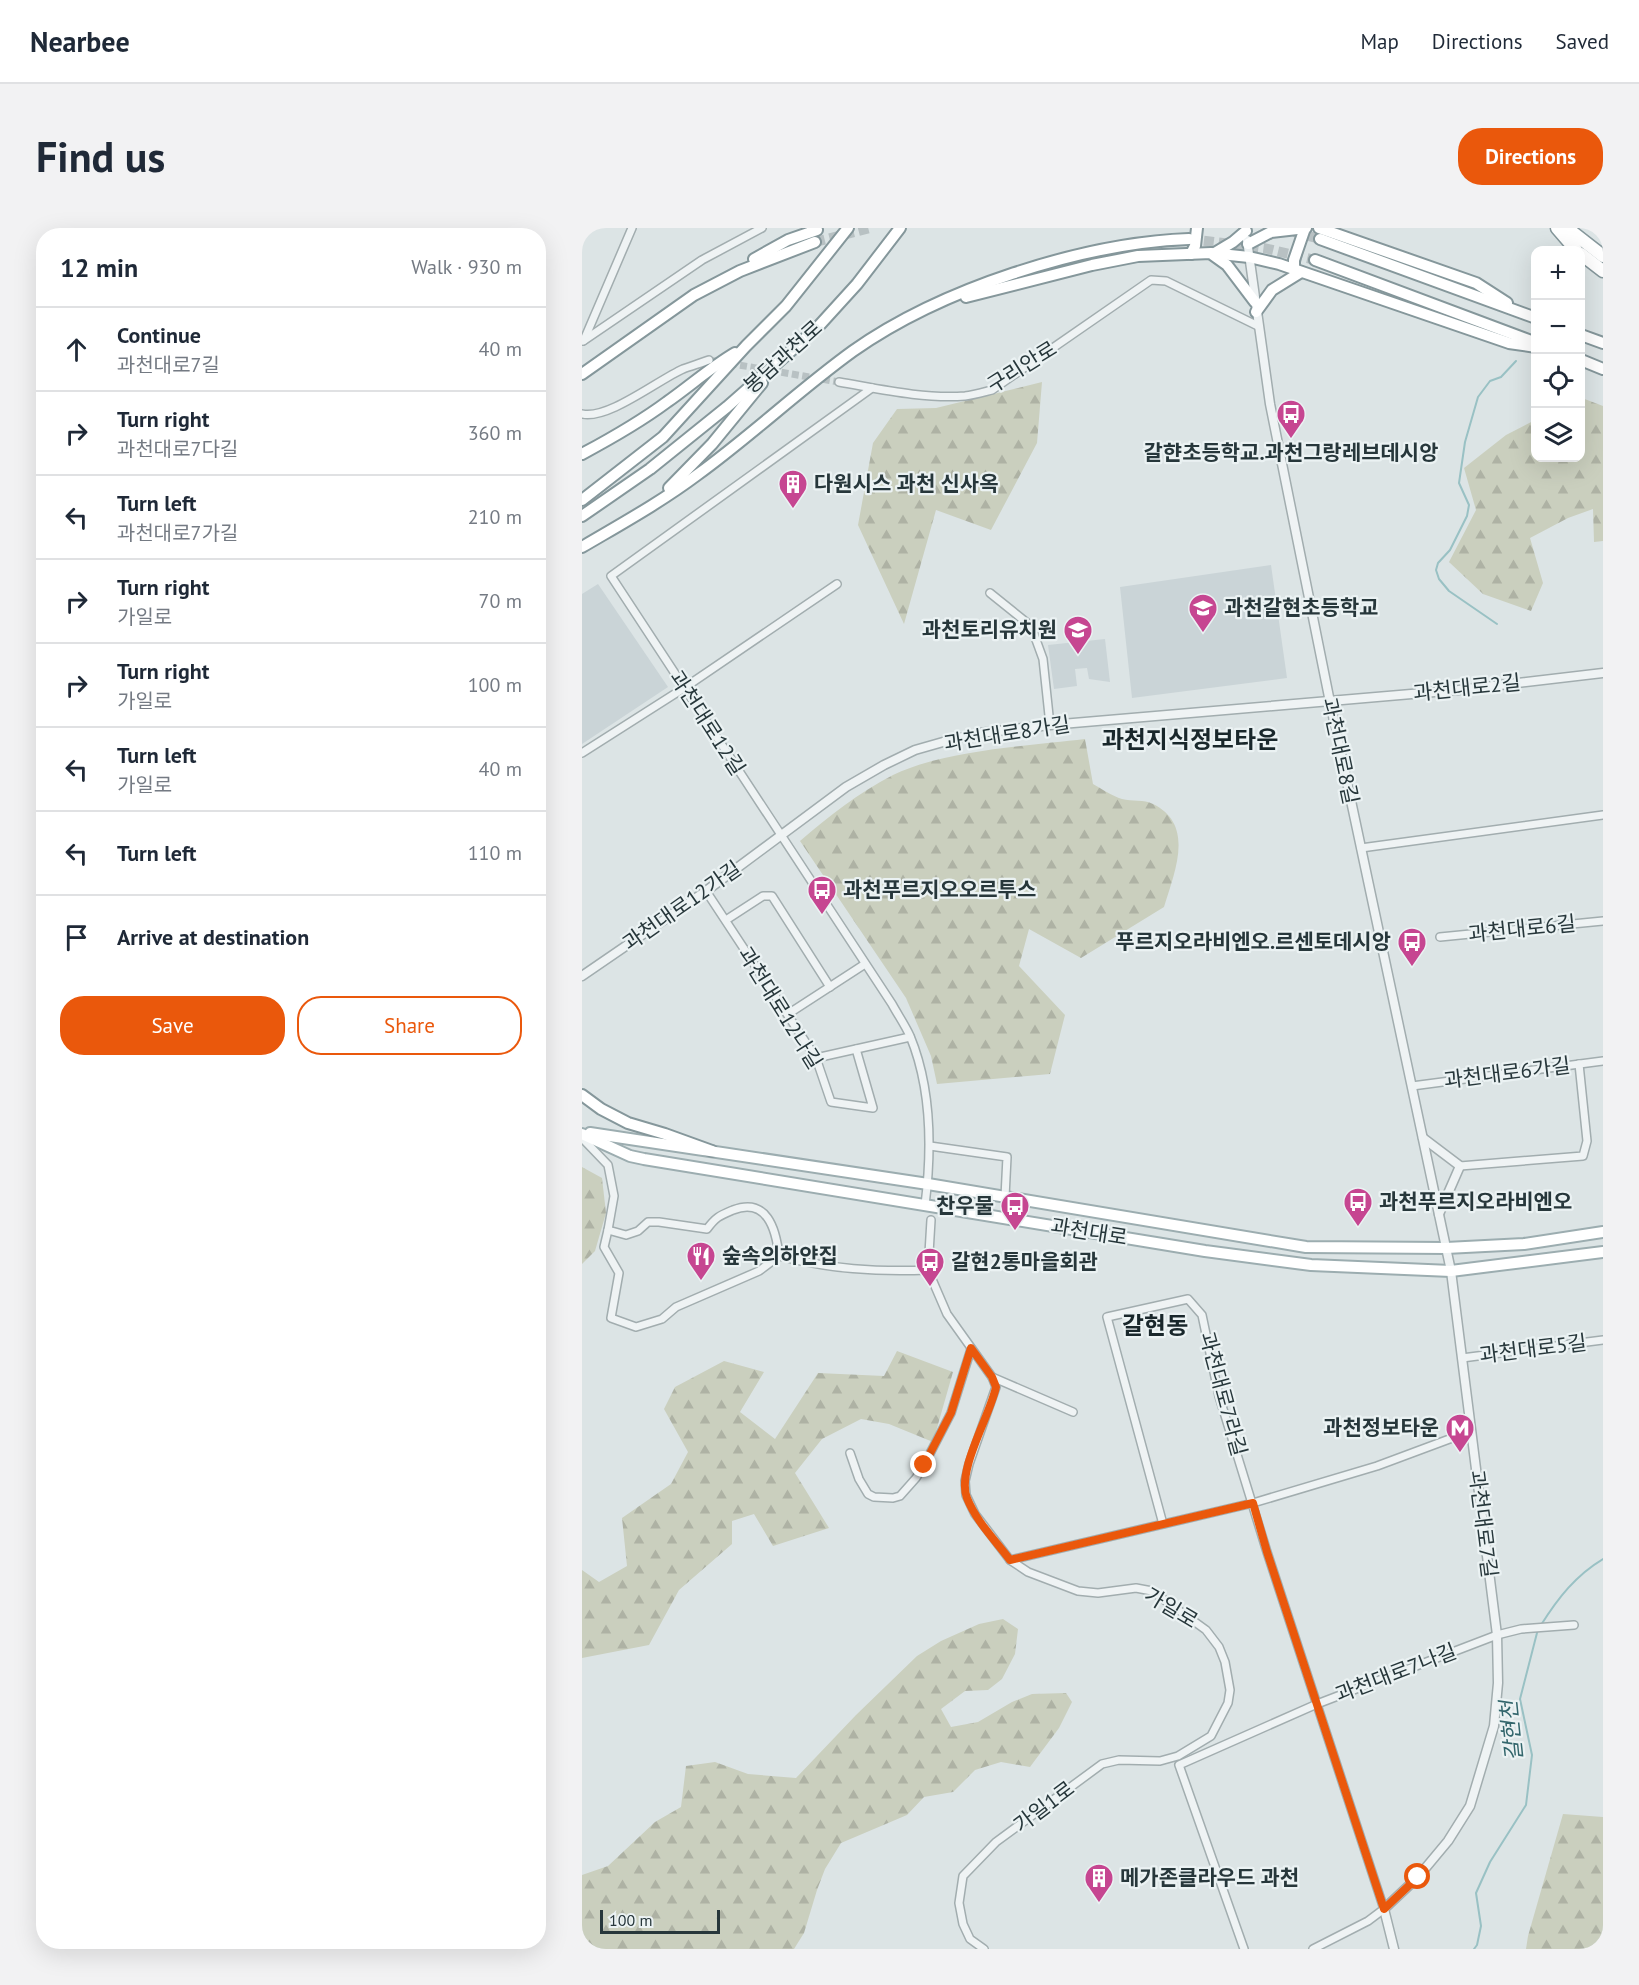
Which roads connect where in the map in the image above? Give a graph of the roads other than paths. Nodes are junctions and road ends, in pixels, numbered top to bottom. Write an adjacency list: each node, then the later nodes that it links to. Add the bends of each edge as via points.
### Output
1 (632, 228): 27 (street)
2 (762, 228): 29 (street, via 702,260)
3 (848, 228): 35 (main road, 봉담과천로, via 786,306)
4 (900, 228): 38 (main road, 봉담과천로, via 857,284)
5 (1197, 228): 16 (main road)
6 (1305, 228): 14 (main road, via 1271,232); 22 (main road, via 1294,260)
7 (1557, 228): 15 (highway)
8 (1566, 228): 18 (highway)
9 (816, 230): 24 (main road, via 767,251)
10 (1246, 230): 14 (street, 과천대로8길); 17 (main road)
11 (1319, 234): 28 (main road)
12 (1189, 239): 25 (main road, via 1138,243 1059,261)
13 (815, 242): 24 (main road)
14 (1248, 244): 19 (street, 과천대로8길)
15 (1573, 246)
16 (1191, 254): 17 (main road); 25 (main road, via 1138,256)
17 (1212, 254): 19 (main road); 26 (main road, via 1227,265)
18 (1603, 256)
19 (1249, 257): 22 (main road); 26 (street, 과천대로8길)
20 (1585, 257): 23 (highway)
21 (1315, 260): 32 (main road)
22 (1298, 271): 26 (main road); 36 (main road, via 1509,343)
23 (1603, 271)
24 (723, 280): 41 (main road, via 694,295)
25 (942, 302): 47 (main road, via 892,326 854,351 698,475)
26 (1256, 307): 30 (street, 과천대로8길)
27 (595, 312): 29 (street); 33 (street)
28 (1530, 316)
29 (608, 323): 33 (street)
30 (1258, 326): 43 (street, 구리안로, via 1166,281 1151,280 993,390 967,396 938,396); 54 (street, 과천대로8길, via 1270,405)
31 (1585, 336): 34 (main road)
32 (1531, 341)
33 (583, 342)
34 (1603, 343)
35 (746, 346): 45 (main road, via 621,434); 46 (main road, via 663,437)
36 (1531, 346)
37 (710, 360): 44 (street, via 683,369 623,403)
38 (780, 362): 47 (main road, via 712,444); 48 (main road, 봉담과천로, via 650,469)
39 (1585, 362): 40 (main road)
40 (1603, 369)
41 (582, 374)
42 (839, 382): 43 (street, 구리안로)
43 (872, 388): 53 (street, 과천대로12길, via 611,576)
44 (582, 414)
45 (582, 454)
46 (584, 499)
47 (650, 506): 49 (main road)
48 (582, 516)
49 (582, 547)
50 (837, 584): 53 (street)
51 (990, 593): 55 (street, via 1031,627 1043,659)
52 (1603, 673): 54 (street, 과천대로2길)
53 (684, 688): 56 (street); 58 (street, 과천대로12길)
54 (1330, 702): 55 (street, 과천대로8가길); 59 (street, 과천대로8길)
55 (1050, 725): 58 (street, 과천대로8가길, via 980,734 915,750 846,788)
56 (582, 753)
57 (1602, 815): 59 (street)
58 (782, 836): 60 (street, 과천대로12가길); 64 (street, 과천대로12길)
59 (1361, 848): 73 (street, 과천대로8길)
60 (706, 891): 61 (street, 과천대로12나길); 65 (street, 과천대로12가길)
61 (726, 920): 66 (street, via 763,896 772,896); 67 (street, 과천대로12나길)
62 (1603, 921): 63 (street, 과천대로6길)
63 (1440, 937)
64 (865, 964): 66 (street); 68 (street, 과천대로12길)
65 (582, 976)
66 (830, 987): 67 (street)
67 (788, 1014): 70 (street, 과천대로12나길)
68 (910, 1036): 69 (street); 78 (street, 과천대로12길, via 922,1077)
69 (856, 1049): 70 (street); 70 (street, 과천대로12나길, via 873,1108 831,1102)
70 (816, 1058)
71 (1603, 1061): 72 (street, 과천대로6가길)
72 (1579, 1064): 73 (street, 과천대로6가길); 81 (street, via 1587,1141 1583,1156)
73 (1412, 1086): 76 (street, 과천대로8길)
74 (582, 1095): 79 (main road, via 628,1123)
75 (582, 1135): 77 (main road); 80 (main road, 과천대로); 87 (street, via 608,1165 614,1196)
76 (1423, 1138): 81 (street); 85 (street, 과천대로8길)
77 (652, 1144): 79 (main road); 80 (main road, via 642,1150)
78 (930, 1146): 82 (street, 과천대로12길); 83 (street, via 1007,1157)
79 (712, 1151): 82 (main road, 과천대로)
80 (644, 1159): 84 (main road, 과천대로)
81 (1460, 1166): 85 (street)
82 (928, 1184): 83 (main road, 과천대로); 84 (street, 과천대로12길)
83 (1005, 1197): 89 (main road, 과천대로, via 1306,1247)
84 (925, 1205): 93 (main road, 과천대로, via 1311,1265)
85 (1439, 1214): 89 (street, 과천대로8길)
86 (931, 1220): 92 (street)
87 (608, 1230): 91 (street, via 626,1234 638,1231 648,1222 707,1229 716,1217 745,1206 758,1208 771,1222); 91 (street, via 604,1247 619,1273 611,1318 636,1327 662,1319 676,1306 759,1271)
88 (1603, 1232): 89 (main road, 과천대로, via 1524,1244)
89 (1446, 1248): 93 (street, 과천대로8길)
90 (1603, 1252): 93 (main road, 과천대로)
91 (779, 1256): 92 (street, via 859,1270)
92 (928, 1270): 95 (street, via 947,1314)
93 (1451, 1271): 96 (street, 과천대로7길)
94 (1603, 1340): 96 (street, 과천대로5길)
95 (971, 1348): 97 (street); 100 (street, via 951,1413 924,1465 900,1496 868,1494)
96 (1462, 1358): 99 (street, 과천대로7길)
97 (992, 1377): 98 (street); 103 (street, 가일로, via 995,1392 969,1464 966,1495 975,1514)
98 (1073, 1412)
99 (1471, 1431): 101 (street, via 1377,1466); 105 (street, 과천대로7길)
100 (850, 1453)
101 (1253, 1503): 102 (street); 102 (street, 과천대로7라길, via 1219,1396 1202,1315 1188,1299 1107,1317); 106 (street)
102 (1164, 1524): 103 (street)
103 (1010, 1560): 107 (street, 가일로, via 1028,1572 1078,1592 1136,1588 1152,1591 1206,1630 1219,1647 1230,1690 1228,1703)
104 (1574, 1625): 105 (street)
105 (1497, 1635): 106 (street, 과천대로7나길); 108 (street, 과천대로7길, via 1494,1726 1470,1806 1418,1877)
106 (1317, 1704): 108 (street); 110 (street, 과천대로7나길, via 1179,1765)
107 (1211, 1736): 109 (street, 가일1로, via 1178,1756 1161,1761 1119,1760 1102,1764 996,1842 963,1876 959,1903 970,1939)
108 (1384, 1909): 111 (street, 과천대로7길); 112 (street)
109 (984, 1949)
110 (1244, 1949)
111 (1312, 1949)
112 (1394, 1949)

